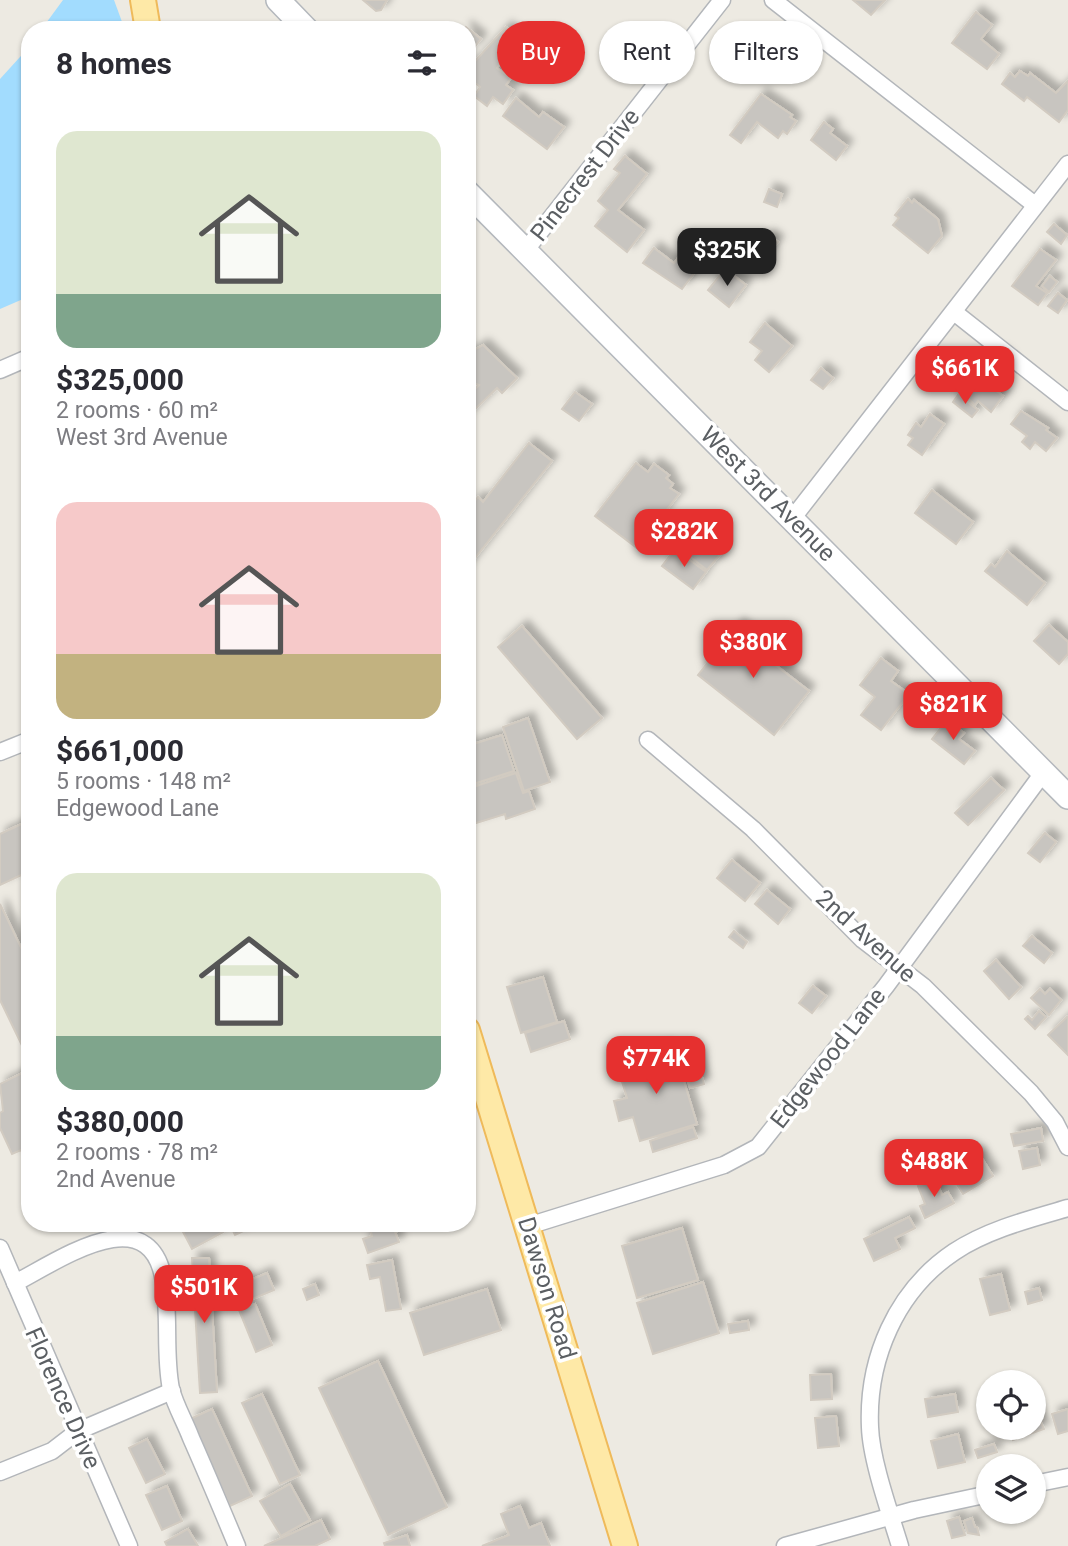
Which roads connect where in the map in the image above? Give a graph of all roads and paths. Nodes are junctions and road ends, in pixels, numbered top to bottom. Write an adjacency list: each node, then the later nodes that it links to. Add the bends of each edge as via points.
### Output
1 (143, 0): 5 (main road)
2 (278, 0): 6 (street)
3 (722, 0): 10 (street, Pinecrest Drive)
4 (773, 0): 9 (street)
5 (146, 21)
6 (298, 21)
7 (1068, 164): 9 (street)
8 (476, 201): 10 (street, West 3rd Avenue)
9 (1035, 205): 11 (street)
10 (526, 251): 15 (street, West 3rd Avenue)
11 (954, 312): 14 (street); 15 (street)
12 (21, 361): 13 (street)
13 (0, 370)
14 (1068, 401)
15 (792, 519): 19 (street, West 3rd Avenue)
16 (648, 740): 21 (street, 2nd Avenue, via 752,829 863,940)
17 (21, 744): 18 (street)
18 (0, 752)
19 (1043, 773): 20 (street, West 3rd Avenue); 21 (street, Edgewood Lane)
20 (1068, 797)
21 (900, 967): 23 (street, 2nd Avenue, via 1022,1083 1055,1122); 25 (street, Edgewood Lane, via 758,1147 719,1167)
22 (476, 1059): 25 (main road, Dawson Road)
23 (1068, 1147)
24 (1068, 1208): 34 (street, via 1011,1226 956,1251 925,1277 892,1321 874,1368 870,1430)
25 (528, 1226): 37 (main road, Dawson Road)
26 (0, 1248): 27 (street, Florence Drive)
27 (15, 1283): 28 (street, via 108,1239 128,1237 145,1244 157,1257 164,1281); 29 (street, Florence Drive)
28 (172, 1391): 29 (street); 36 (street)
29 (78, 1431): 30 (street, via 52,1451); 35 (street, Florence Drive)
30 (0, 1472)
31 (1068, 1477): 32 (street)
32 (1046, 1482)
33 (976, 1497): 34 (street)
34 (891, 1518): 38 (street); 39 (street)
35 (129, 1546)
36 (237, 1546)
37 (625, 1546)
38 (785, 1546)
39 (900, 1546)

